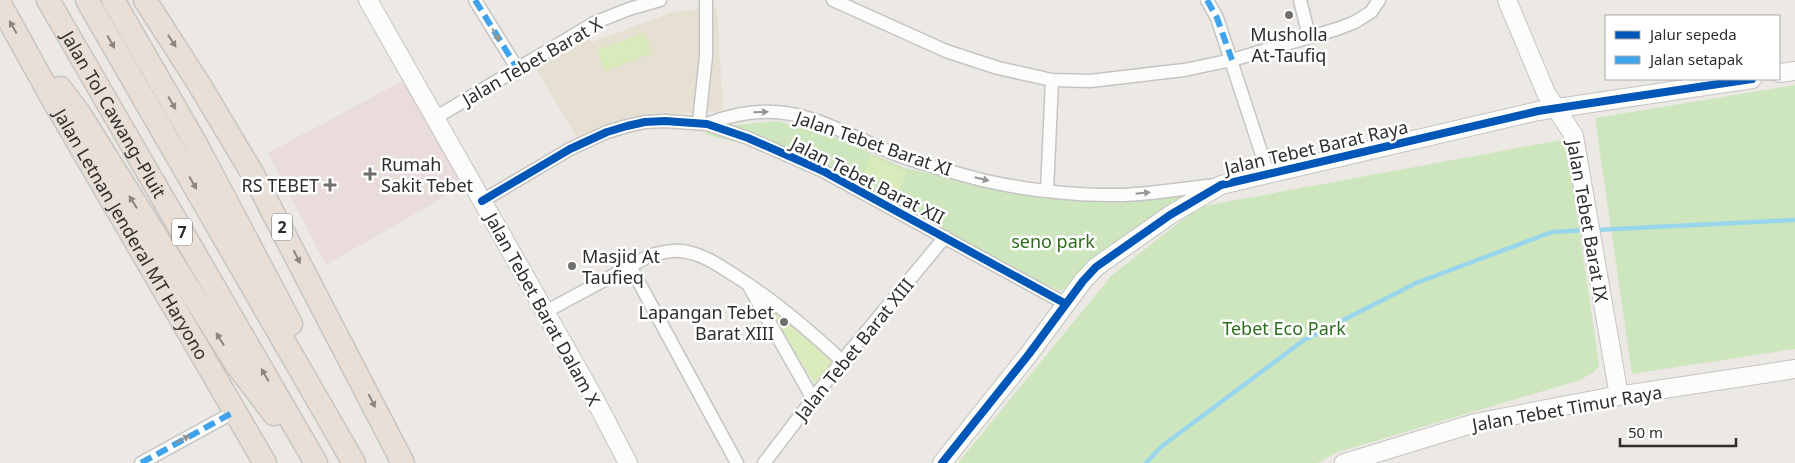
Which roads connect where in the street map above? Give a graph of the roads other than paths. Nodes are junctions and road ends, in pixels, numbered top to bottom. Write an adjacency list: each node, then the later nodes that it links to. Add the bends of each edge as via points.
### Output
1 (48, 0): 43 (highway, Jalan Tol Cawang–Pluit / 7, one-way to 1)
2 (87, 0): 44 (highway, Jalan Tol Cawang–Pluit / 7, one-way to 44)
3 (114, 0): 44 (highway, one-way to 44, via 196,144 325,388)
4 (145, 0): 45 (highway, 2, one-way to 45, via 258,183)
5 (368, 0): 24 (street, Jalan Tebet Barat Dalam X)
6 (476, 0): 18 (street, one-way to 18)
7 (660, 0): 18 (street, Jalan Tebet Barat X, via 596,22)
8 (706, 0): 25 (street)
9 (833, 0): 21 (street, via 946,51 998,68)
10 (1207, 0): 17 (street)
11 (1300, 0): 15 (street)
12 (1379, 0): 15 (street, via 1371,12 1354,22)
13 (1507, 0): 23 (street, Jalan Tebet Barat IX)
14 (0, 4): 16 (highway, Jalan Letnan Jenderal MT Haryono, one-way to 14)
15 (1309, 36): 17 (street)
16 (26, 49): 39 (highway, Jalan Letnan Jenderal MT Haryono); 42 (highway, one-way to 16, via 236,364 79,113)
17 (1232, 60): 21 (street, via 1141,76 1090,81); 26 (street)
18 (517, 68): 24 (street, Jalan Tebet Barat X)
19 (1795, 70): 20 (street)
20 (1780, 74)
21 (1052, 80): 28 (street)
22 (1745, 80): 23 (street, Jalan Tebet Barat Raya)
23 (1555, 108): 26 (street, Jalan Tebet Barat Raya); 37 (street, Jalan Tebet Barat IX, via 1574,136)
24 (436, 118): 29 (street, Jalan Tebet Barat Dalam X)
25 (703, 123): 28 (street, Jalan Tebet Barat XI, one-way to 28, via 762,111 804,116 900,156 983,180); 29 (street, Jalan Tebet Barat XII, via 645,122 607,132); 30 (street, Jalan Tebet Barat XII, via 823,170)
26 (1268, 172): 27 (street, Jalan Tebet Barat Raya)
27 (1221, 185): 28 (street, Jalan Tebet Barat XI, one-way to 27, via 1122,195); 33 (street, Jalan Tebet Barat Raya, via 1111,256 1083,281)
28 (1047, 191)
29 (482, 201): 34 (street, Jalan Tebet Barat Dalam X)
30 (945, 237): 33 (street, Jalan Tebet Barat XII); 35 (street, Jalan Tebet Barat XIII)
31 (630, 266): 32 (street, via 666,251 681,251 702,256); 34 (street); 47 (street)
32 (747, 283): 35 (street, via 806,328); 38 (street)
33 (1066, 304): 49 (street, Jalan Tebet Barat Raya)
34 (545, 312): 46 (street, Jalan Tebet Barat Dalam X)
35 (842, 361): 38 (street, Jalan Tebet Barat XIII)
36 (1795, 369): 37 (street, Jalan Tebet Timur Raya)
37 (1619, 396): 50 (street, Jalan Tebet Timur Raya, via 1475,423)
38 (813, 399): 48 (street, Jalan Tebet Barat XIII)
39 (234, 412): 40 (street, one-way to 39); 41 (highway, Jalan Letnan Jenderal MT Haryono)
40 (140, 463)
41 (265, 463)
42 (311, 463)
43 (316, 463)
44 (354, 463)
45 (404, 463)
46 (628, 463)
47 (737, 463)
48 (764, 463)
49 (942, 463)
50 (1344, 463)

